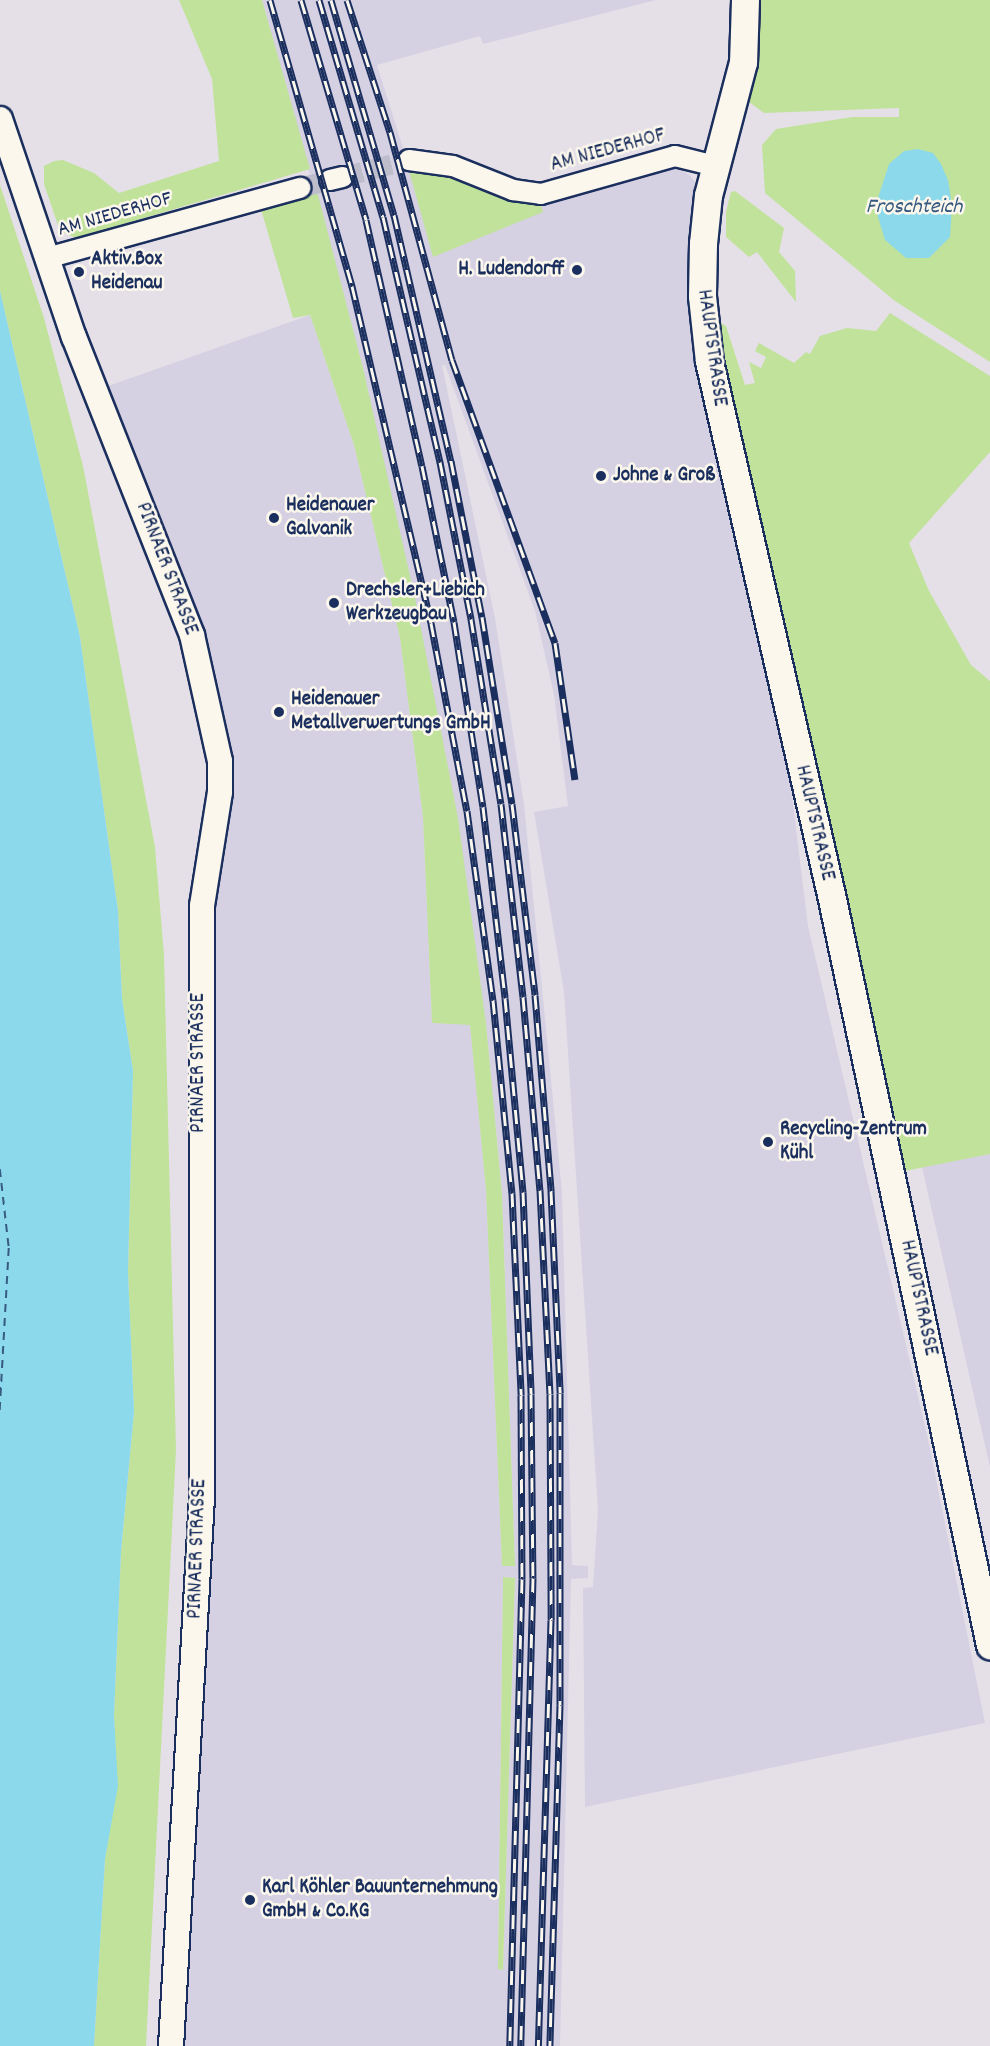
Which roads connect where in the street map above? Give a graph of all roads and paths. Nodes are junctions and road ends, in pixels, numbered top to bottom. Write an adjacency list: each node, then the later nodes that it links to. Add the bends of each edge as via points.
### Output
1 (745, 0): 4 (main road, HAUPTSTRASSE, via 743,62)
2 (0, 118): 6 (street, PIRNAER STRASSE)
3 (409, 160): 4 (street, AM NIEDERHOF, via 453,166 513,190 541,194 675,156 701,159)
4 (716, 166): 7 (main road, HAUPTSTRASSE, via 708,195 701,264 709,361 835,910)
5 (300, 188): 6 (street, AM NIEDERHOF)
6 (47, 258): 8 (street, PIRNAER STRASSE, via 192,635 220,761 220,792 201,917 202,1497)
7 (990, 1645)
8 (171, 2046)

